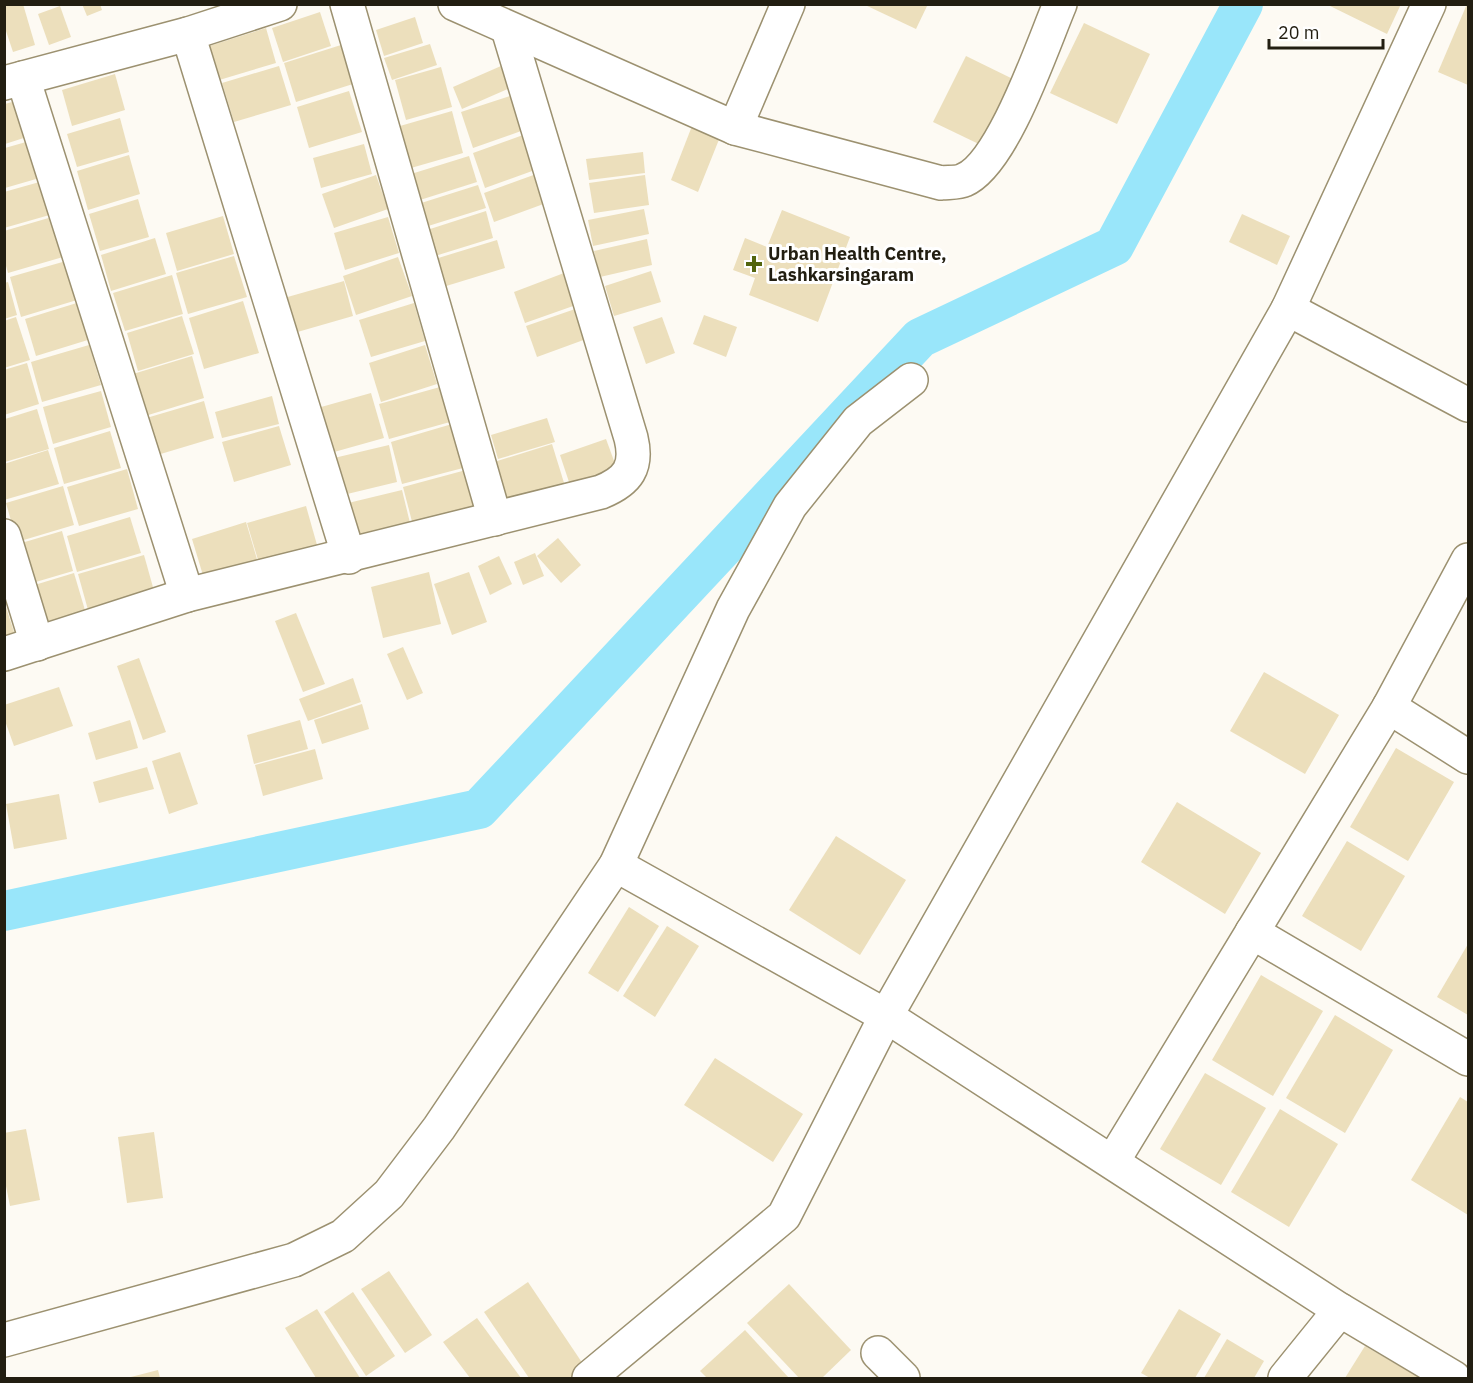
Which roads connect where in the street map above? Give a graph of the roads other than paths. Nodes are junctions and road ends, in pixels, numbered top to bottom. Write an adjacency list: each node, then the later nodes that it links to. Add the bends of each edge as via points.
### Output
1 (280, 4): 8 (street)
2 (347, 4): 14 (street)
3 (454, 4): 7 (street)
4 (788, 4): 10 (street)
5 (1060, 4): 10 (street, via 1005,133 984,162 964,180 941,183)
6 (1429, 4): 11 (street)
7 (508, 29): 10 (street); 14 (street, via 635,455 629,473 615,486)
8 (188, 34): 9 (street); 16 (street)
9 (14, 80): 18 (street)
10 (735, 128)
11 (1288, 309): 13 (street); 25 (street)
12 (910, 380): 23 (street, via 858,421 790,506 733,609)
13 (1468, 405)
14 (495, 519): 16 (street)
15 (4, 536): 19 (street)
16 (349, 557): 18 (street)
17 (1468, 560): 21 (street)
18 (187, 595): 19 (street)
19 (37, 644): 20 (street)
20 (4, 654)
21 (1389, 707): 22 (street); 24 (street)
22 (1468, 757)
23 (616, 865): 25 (street); 29 (street, via 439,1128 389,1194 343,1236 294,1260)
24 (1252, 932): 26 (street); 27 (street)
25 (886, 1016): 27 (street); 31 (street, via 784,1216)
26 (1468, 1059)
27 (1113, 1161): 28 (street)
28 (1340, 1310): 33 (street); 34 (street)
29 (4, 1340)
30 (878, 1353): 32 (street)
31 (589, 1378)
32 (903, 1378)
33 (1285, 1378)
34 (1454, 1378)

